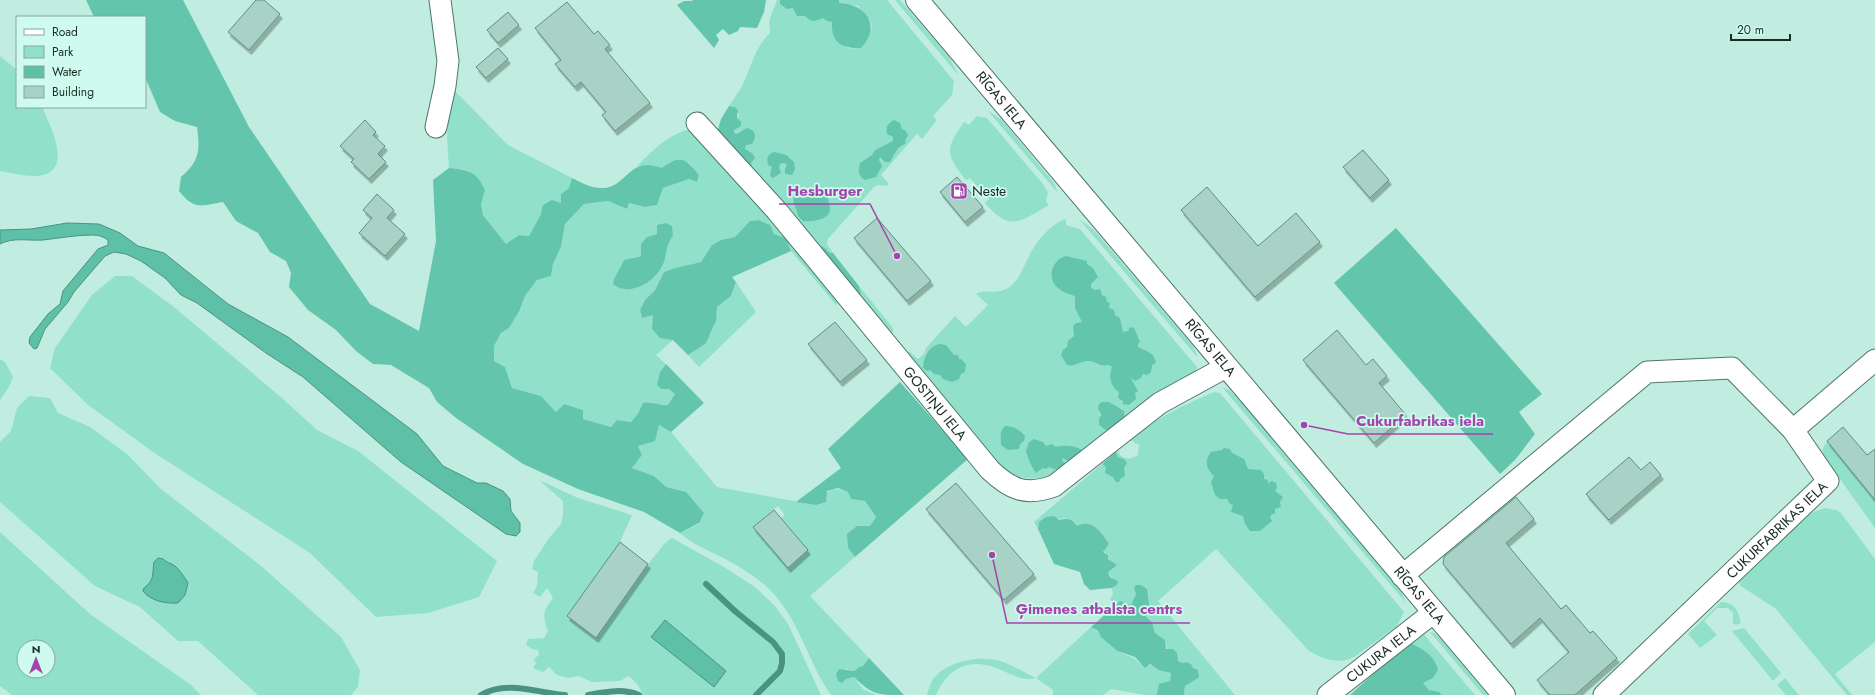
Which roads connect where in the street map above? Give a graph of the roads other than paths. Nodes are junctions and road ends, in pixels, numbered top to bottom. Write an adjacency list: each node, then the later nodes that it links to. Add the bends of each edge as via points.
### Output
1 (440, 0): 4 (street, via 448,61)
2 (917, 0): 6 (highway, RĪGAS IELA)
3 (697, 123): 6 (street, GOSTIŅU IELA, via 777,211 990,470 1013,488 1040,491 1054,486 1160,403)
4 (436, 127)
5 (1875, 360): 7 (street)
6 (1226, 367): 8 (highway, RĪGAS IELA)
7 (1793, 430): 8 (street, via 1732,368 1647,372); 12 (street, CUKURFABRIKAS IELA, via 1828,481)
8 (1402, 576): 9 (highway, RĪGAS IELA)
9 (1434, 612): 10 (street, CUKURA IELA); 11 (highway, RĪGAS IELA)
10 (1328, 695)
11 (1504, 695)
12 (1604, 695)

